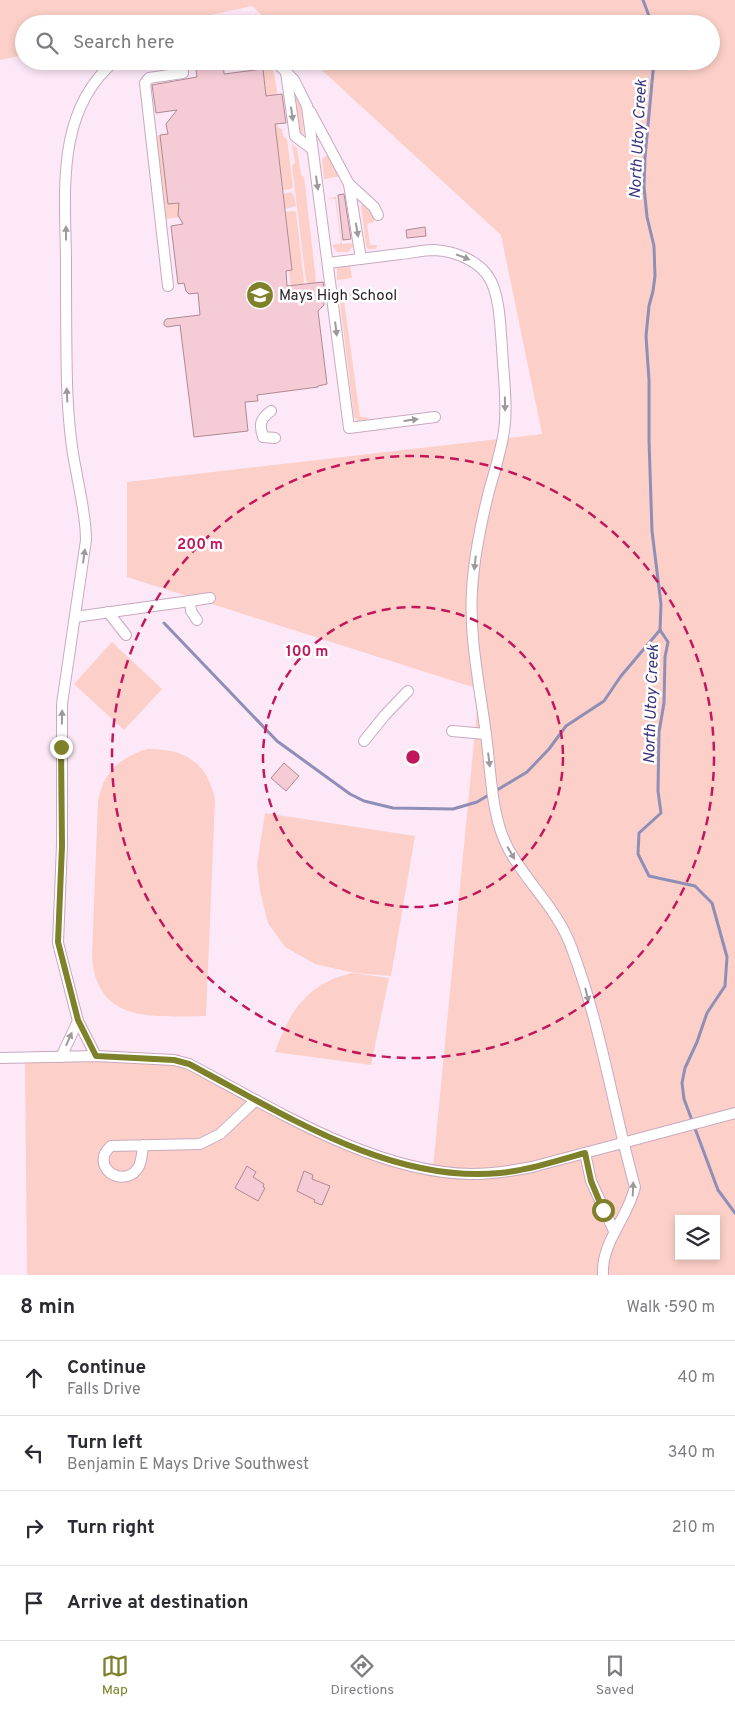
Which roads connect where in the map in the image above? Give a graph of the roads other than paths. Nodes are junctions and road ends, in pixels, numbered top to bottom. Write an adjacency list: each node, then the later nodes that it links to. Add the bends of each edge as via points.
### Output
1 (106, 70): 17 (street, one-way to 1, via 86,519 71,446 66,384 65,187 67,153 80,106)
2 (183, 70): 10 (street, via 183,73 149,78 145,83)
3 (285, 71): 4 (street, via 294,80); 5 (street, one-way to 5, via 295,136)
4 (307, 106): 5 (street); 6 (street)
5 (312, 149): 9 (street, one-way to 9)
6 (349, 184): 7 (street); 8 (street, one-way to 8)
7 (378, 215)
8 (361, 259): 9 (street); 22 (street, one-way to 22, via 434,250 453,254 478,265 490,279 496,298 505,427 476,555 472,590 474,646)
9 (328, 263): 12 (street, one-way to 12, via 345,429)
10 (168, 286)
11 (271, 411): 13 (street, via 262,417 260,426 263,437)
12 (435, 417)
13 (275, 438)
14 (210, 598): 15 (street)
15 (190, 601): 16 (street); 18 (street, via 191,611)
16 (108, 612): 17 (street); 19 (street)
17 (75, 617): 24 (street, one-way to 17, via 58,942 62,704)
18 (197, 620)
19 (126, 635)
20 (408, 691): 23 (street)
21 (452, 731): 22 (street)
22 (486, 734): 30 (street, one-way to 30, via 502,833 508,849 558,920 571,945 585,985)
23 (364, 741)
24 (78, 1020): 25 (street); 26 (street, one-way to 24)
25 (96, 1056): 26 (street); 28 (street, via 174,1060 189,1064)
26 (61, 1057): 27 (street)
27 (0, 1058)
28 (256, 1100): 31 (street, via 220,1134 200,1144); 32 (street, via 348,1145 405,1164 443,1172 500,1173)
29 (735, 1113): 30 (street)
30 (625, 1143): 32 (street); 33 (street, one-way to 30, via 632,1201 635,1187)
31 (144, 1145)
32 (585, 1153): 33 (street, via 591,1181)
33 (614, 1231): 34 (street)
34 (603, 1275)

